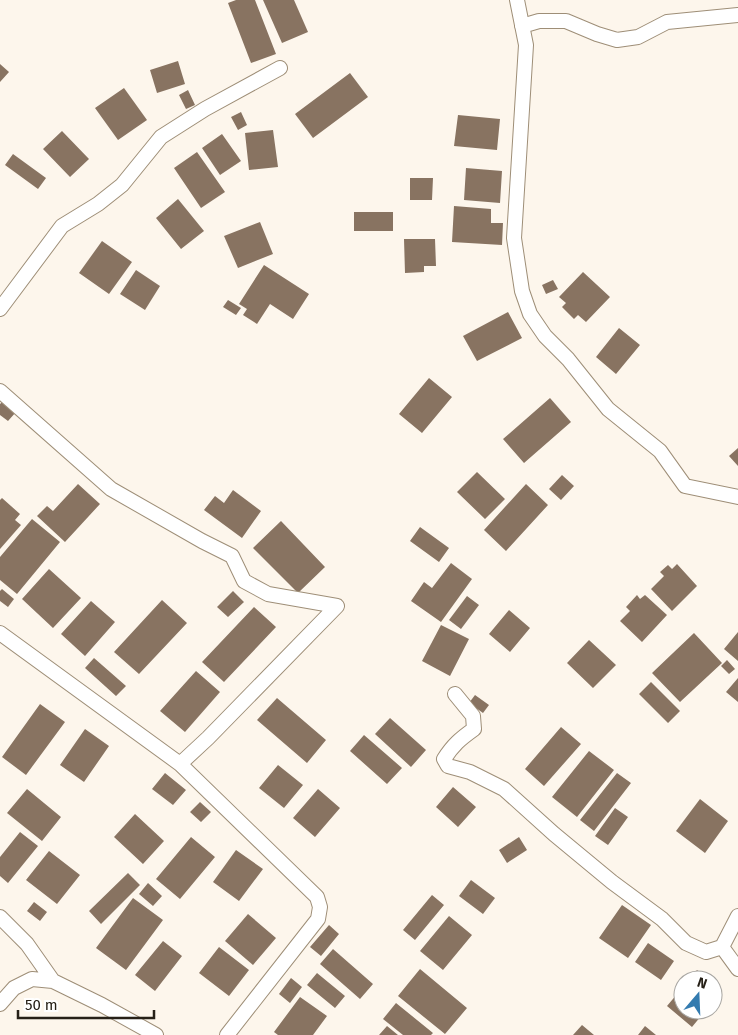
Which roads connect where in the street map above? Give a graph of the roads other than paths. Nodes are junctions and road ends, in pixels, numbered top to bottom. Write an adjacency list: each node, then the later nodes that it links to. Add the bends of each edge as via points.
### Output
1 (517, 0): 3 (street)
2 (738, 15): 3 (street, via 667,22 638,37 617,40 566,21 539,21)
3 (522, 26): 7 (street, via 526,45 514,238 522,292 530,314 545,336 608,408 660,451 685,486)
4 (280, 68): 5 (street, via 160,137 122,185 62,226)
5 (0, 309)
6 (0, 391): 10 (street, via 111,488 232,556 244,581 268,594 337,606)
7 (738, 496)
8 (0, 632): 10 (street)
9 (455, 694): 13 (street, via 472,716 474,729 451,748 444,759 448,766 504,788 554,834 662,919 686,942 706,952)
10 (180, 764): 18 (street, via 317,897 320,907 318,919)
11 (738, 916): 13 (street)
12 (0, 917): 15 (street, via 28,944)
13 (722, 948): 14 (street)
14 (738, 968)
15 (53, 981): 16 (street, via 32,980 14,988); 17 (street)
16 (0, 1004)
17 (156, 1035)
18 (227, 1035)

